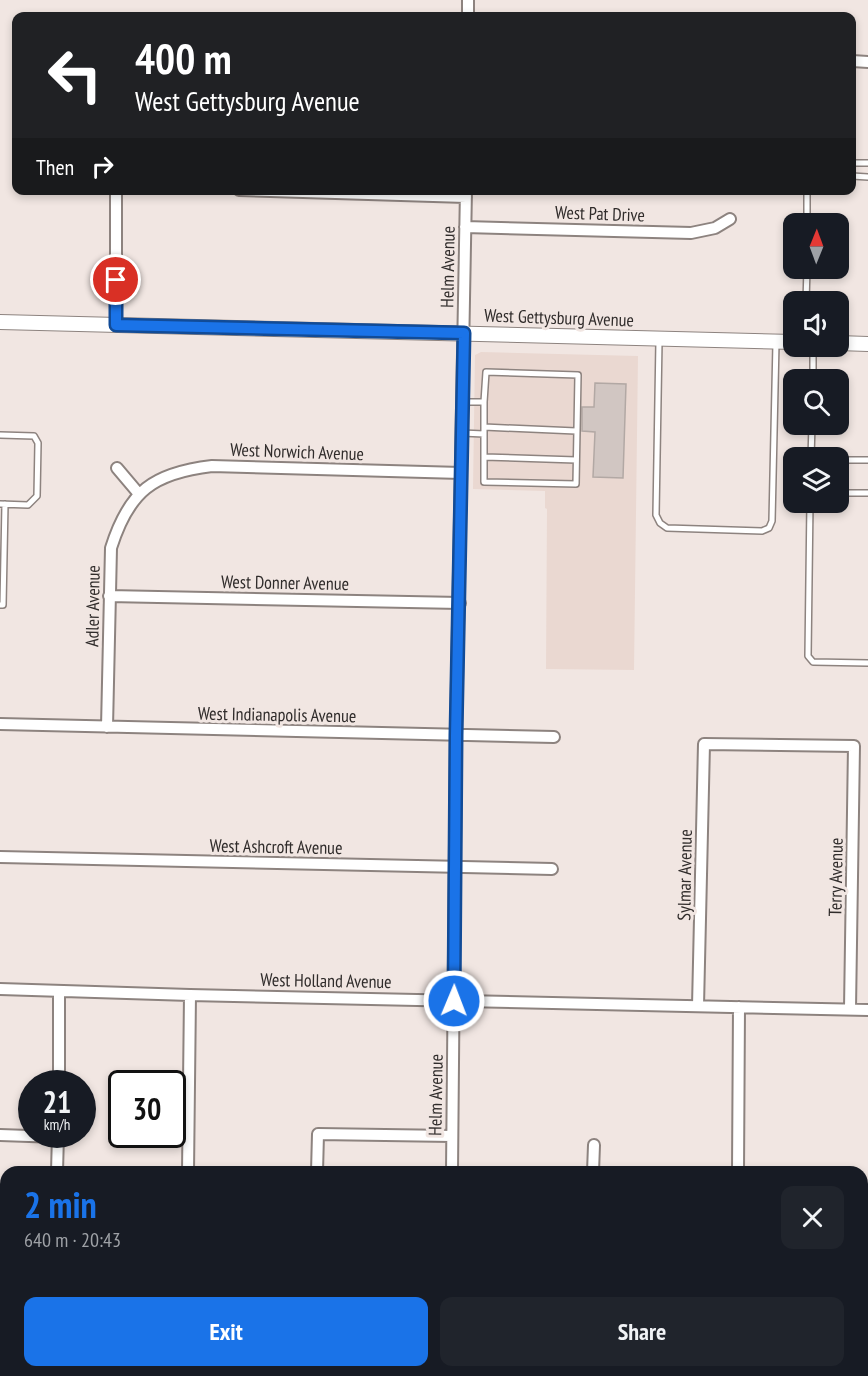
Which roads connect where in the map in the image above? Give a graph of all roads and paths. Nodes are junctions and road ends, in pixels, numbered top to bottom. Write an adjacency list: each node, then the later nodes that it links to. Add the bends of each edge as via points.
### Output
1 (116, 195): 8 (street)
2 (466, 195): 6 (street, Helm Avenue)
3 (807, 195): 4 (lane)
4 (807, 213)
5 (730, 219): 6 (street, West Pat Drive, via 715,228 690,233)
6 (465, 227): 9 (street, Helm Avenue)
7 (0, 322): 8 (street, West Gettysburg Avenue)
8 (116, 325): 9 (street, West Gettysburg Avenue)
9 (464, 333): 10 (street, West Gettysburg Avenue); 15 (street, Helm Avenue)
10 (659, 339): 11 (street, West Gettysburg Avenue); 11 (lane, via 656,515 660,523 667,528 762,531 772,521)
11 (776, 342): 12 (street, West Gettysburg Avenue)
12 (783, 342)
13 (849, 343): 14 (street)
14 (868, 344)
15 (462, 402): 16 (lane); 19 (street, Helm Avenue)
16 (484, 402): 17 (lane); 18 (lane, via 486,372 578,375)
17 (484, 431): 18 (lane); 19 (lane); 21 (lane)
18 (576, 431): 22 (lane)
19 (462, 433): 26 (street, Helm Avenue)
20 (0, 435): 30 (lane, via 34,436 38,443 37,496 28,505)
21 (484, 457): 22 (lane); 22 (lane, via 484,482 576,484)
22 (576, 460)
23 (849, 460): 24 (lane)
24 (868, 460)
25 (117, 468): 29 (street)
26 (461, 473): 29 (street, West Norwich Avenue, via 212,466 184,470); 34 (street, Helm Avenue)
27 (849, 493): 28 (lane)
28 (868, 493)
29 (139, 494): 33 (street, Adler Avenue, via 126,511 111,548)
30 (3, 504): 32 (lane)
31 (810, 513): 36 (lane, via 808,656 813,662)
32 (2, 534): 35 (lane)
33 (109, 596): 34 (street, West Donner Avenue); 38 (street, Adler Avenue)
34 (460, 603): 39 (street, Helm Avenue)
35 (0, 605)
36 (868, 663)
37 (0, 724): 38 (street, West Indianapolis Avenue)
38 (107, 727): 39 (street, West Indianapolis Avenue)
39 (456, 735): 40 (street, West Indianapolis Avenue); 43 (street, Helm Avenue)
40 (554, 737)
41 (854, 746): 49 (street, Sylmar Avenue, via 704,744); 51 (street, Terry Avenue)
42 (0, 857): 43 (street, West Ashcroft Avenue)
43 (455, 868): 44 (street, West Ashcroft Avenue); 48 (street, Helm Avenue)
44 (552, 869)
45 (0, 989): 46 (street, West Holland Avenue)
46 (59, 990): 47 (street, West Holland Avenue); 53 (street)
47 (190, 995): 48 (street, West Holland Avenue); 60 (street)
48 (454, 1001): 49 (street, West Holland Avenue); 56 (street, Helm Avenue)
49 (698, 1006): 50 (street, West Holland Avenue)
50 (739, 1007): 51 (street, West Holland Avenue); 64 (street)
51 (850, 1009): 52 (street, West Holland Avenue)
52 (868, 1010)
53 (58, 1070)
54 (0, 1136): 55 (street)
55 (18, 1136)
56 (452, 1136): 61 (street, via 318,1134); 62 (street, Helm Avenue)
57 (594, 1145): 63 (street)
58 (58, 1148): 59 (street)
59 (57, 1166)
60 (188, 1166)
61 (317, 1166)
62 (452, 1166)
63 (593, 1166)
64 (738, 1166)

